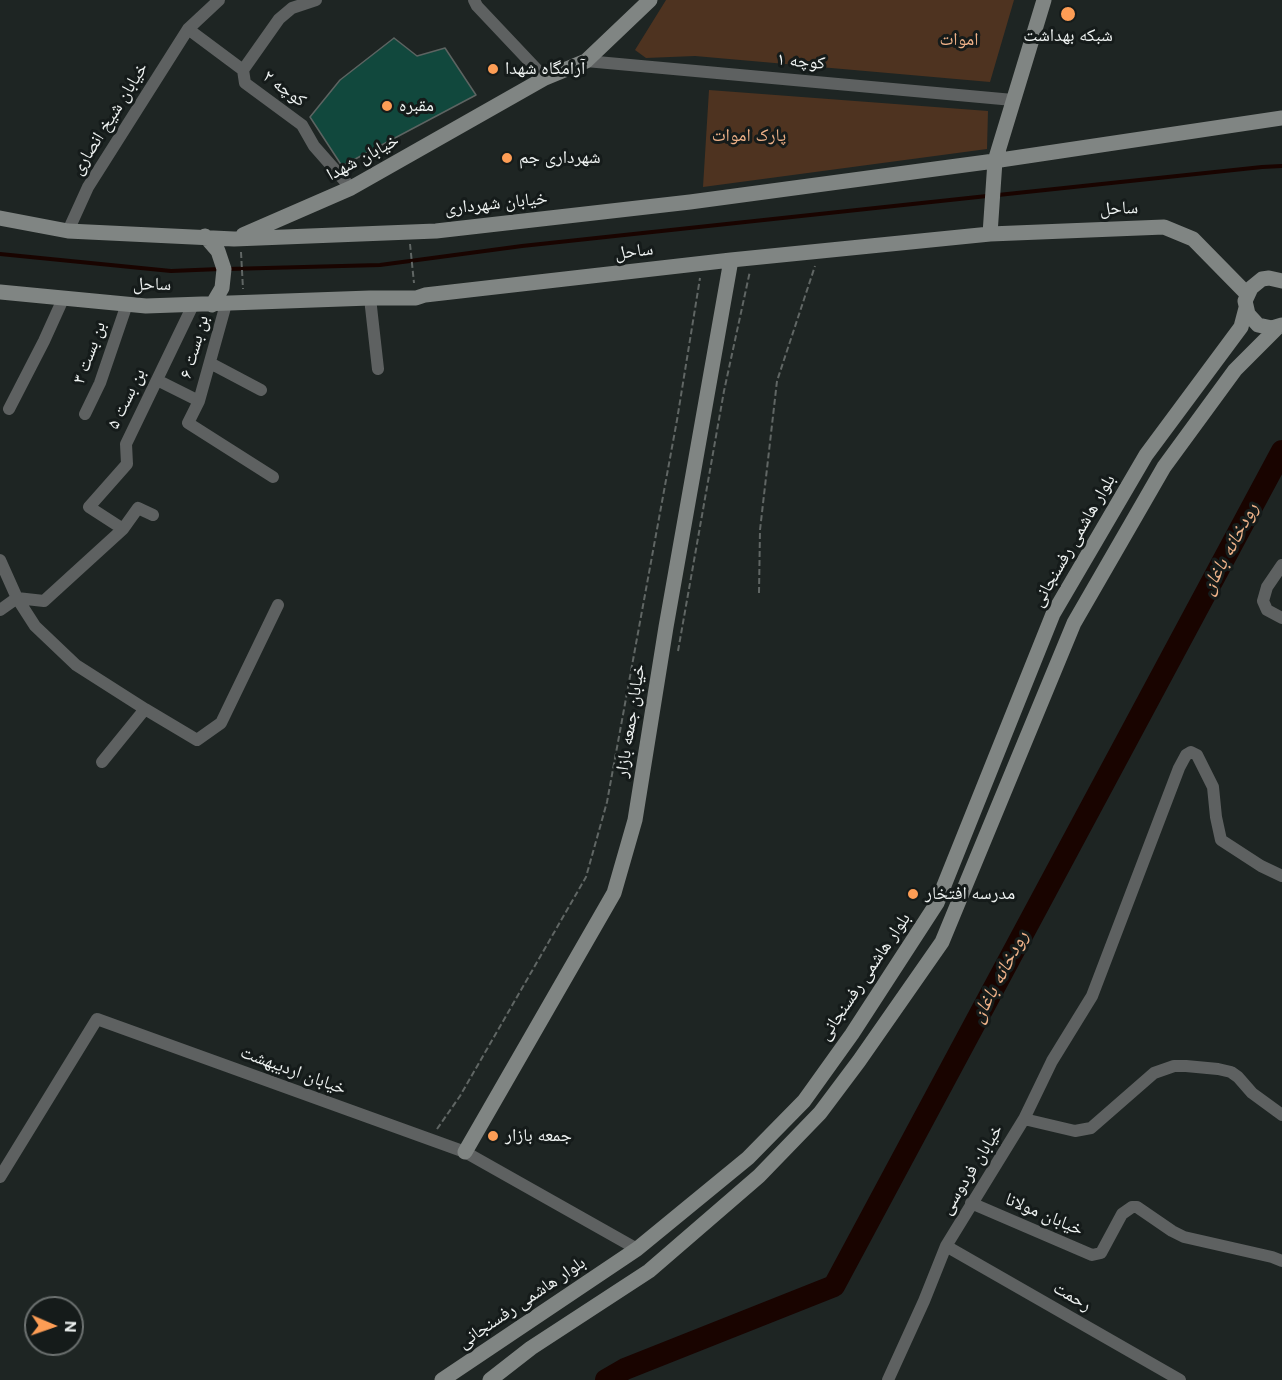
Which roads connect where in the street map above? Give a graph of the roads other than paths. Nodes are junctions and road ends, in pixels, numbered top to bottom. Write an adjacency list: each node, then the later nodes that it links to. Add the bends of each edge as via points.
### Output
1 (219, 0): 6 (street, خیابان شیخ انصاری)
2 (316, 0): 8 (street, via 292,8 279,19)
3 (474, 0): 9 (street)
4 (1044, 0): 10 (main road)
5 (641, 3): 7 (main road, خیابان شهدا)
6 (188, 29): 8 (street, کوچه ۲); 15 (street, خیابان شیخ انصاری, via 88,187)
7 (586, 61): 9 (main road, خیابان شهدا); 10 (street, کوچه ۱)
8 (243, 70): 13 (street, کوچه ۲, via 245,83 302,125 314,146)
9 (545, 78): 13 (main road, خیابان شهدا)
10 (1013, 100): 12 (main road)
11 (1282, 118): 12 (main road, خیابان شهرداری)
12 (994, 161): 16 (main road); 18 (main road, خیابان شهرداری, via 690,202 409,233)
13 (351, 188): 18 (main road, خیابان شهدا)
14 (0, 218): 15 (main road, خیابان شهرداری)
15 (68, 231): 17 (main road, خیابان شهرداری)
16 (990, 234): 19 (main road, ساحل); 24 (main road, ساحل, via 1164,227 1193,239)
17 (205, 236): 18 (main road, خیابان شهرداری); 27 (main road, via 218,250 224,269)
18 (238, 238)
19 (731, 260): 22 (main road, ساحل, via 416,298); 54 (main road, خیابان جمعه بازار, via 635,820 614,893)
20 (1281, 279): 24 (main road, via 1262,279 1251,288)
21 (2, 296): 23 (main road, ساحل)
22 (370, 298): 27 (main road, ساحل); 30 (street)
23 (63, 299): 25 (main road, ساحل); 34 (street)
24 (1247, 301): 28 (main road, ساحل, via 1252,320 1258,325); 36 (main road, بلوار هاشمی رفسنجانی, via 1241,327)
25 (127, 304): 26 (main road, ساحل); 35 (street, بن بست ۳)
26 (193, 305): 27 (main road, ساحل); 31 (street, بن بست ۵)
27 (219, 305): 29 (street, بن بست ۶)
28 (1280, 326): 37 (main road, via 1235,370)
29 (210, 363): 32 (street); 33 (street, بن بست ۶)
30 (378, 369)
31 (156, 380): 33 (street); 40 (street, بن بست ۵, via 126,444 127,464 89,507)
32 (261, 390)
33 (199, 400): 38 (street, بن بست ۶, via 188,423)
34 (9, 409)
35 (85, 414)
36 (1146, 455): 37 (main road); 50 (main road, بلوار هاشمی رفسنجانی, via 1053,614 938,903)
37 (1164, 467): 51 (main road, via 1074,623 942,942)
38 (273, 477)
39 (153, 515): 40 (street, via 138,508)
40 (123, 529): 43 (street, via 44,601)
41 (0, 560): 43 (street)
42 (1282, 565): 46 (street, via 1263,601 1267,610)
43 (17, 598): 45 (street); 47 (street, via 35,626 76,665)
44 (278, 605): 47 (street, via 221,723 197,740)
45 (0, 610)
46 (1282, 618)
47 (145, 709): 48 (street)
48 (102, 762)
49 (1282, 876): 53 (street, via 1221,840 1213,788 1197,755 1186,755 1092,996 1052,1061)
50 (804, 1101): 51 (main road); 58 (main road, بلوار هاشمی رفسنجانی, via 748,1158)
51 (820, 1113): 61 (main road, via 759,1176 649,1271 531,1348)
52 (1282, 1115): 53 (street, خیابان فردوسی, via 1231,1072 1174,1066 1154,1073 1091,1128 1075,1131)
53 (1024, 1119): 56 (street, خیابان فردوسی)
54 (465, 1152): 55 (street, خیابان اردیبهشت, via 97,1019); 58 (street, خیابان اردیبهشت)
55 (0, 1177)
56 (971, 1203): 57 (street, خیابان فردوسی); 59 (street, خیابان مولانا, via 1092,1255 1101,1253 1122,1214 1137,1207 1184,1236)
57 (946, 1246): 62 (street, خیابان فردوسی); 63 (street, رحمت)
58 (636, 1249): 60 (main road, بلوار هاشمی رفسنجانی)
59 (1282, 1261)
60 (442, 1380)
61 (490, 1380)
62 (888, 1380)
63 (1180, 1380)

